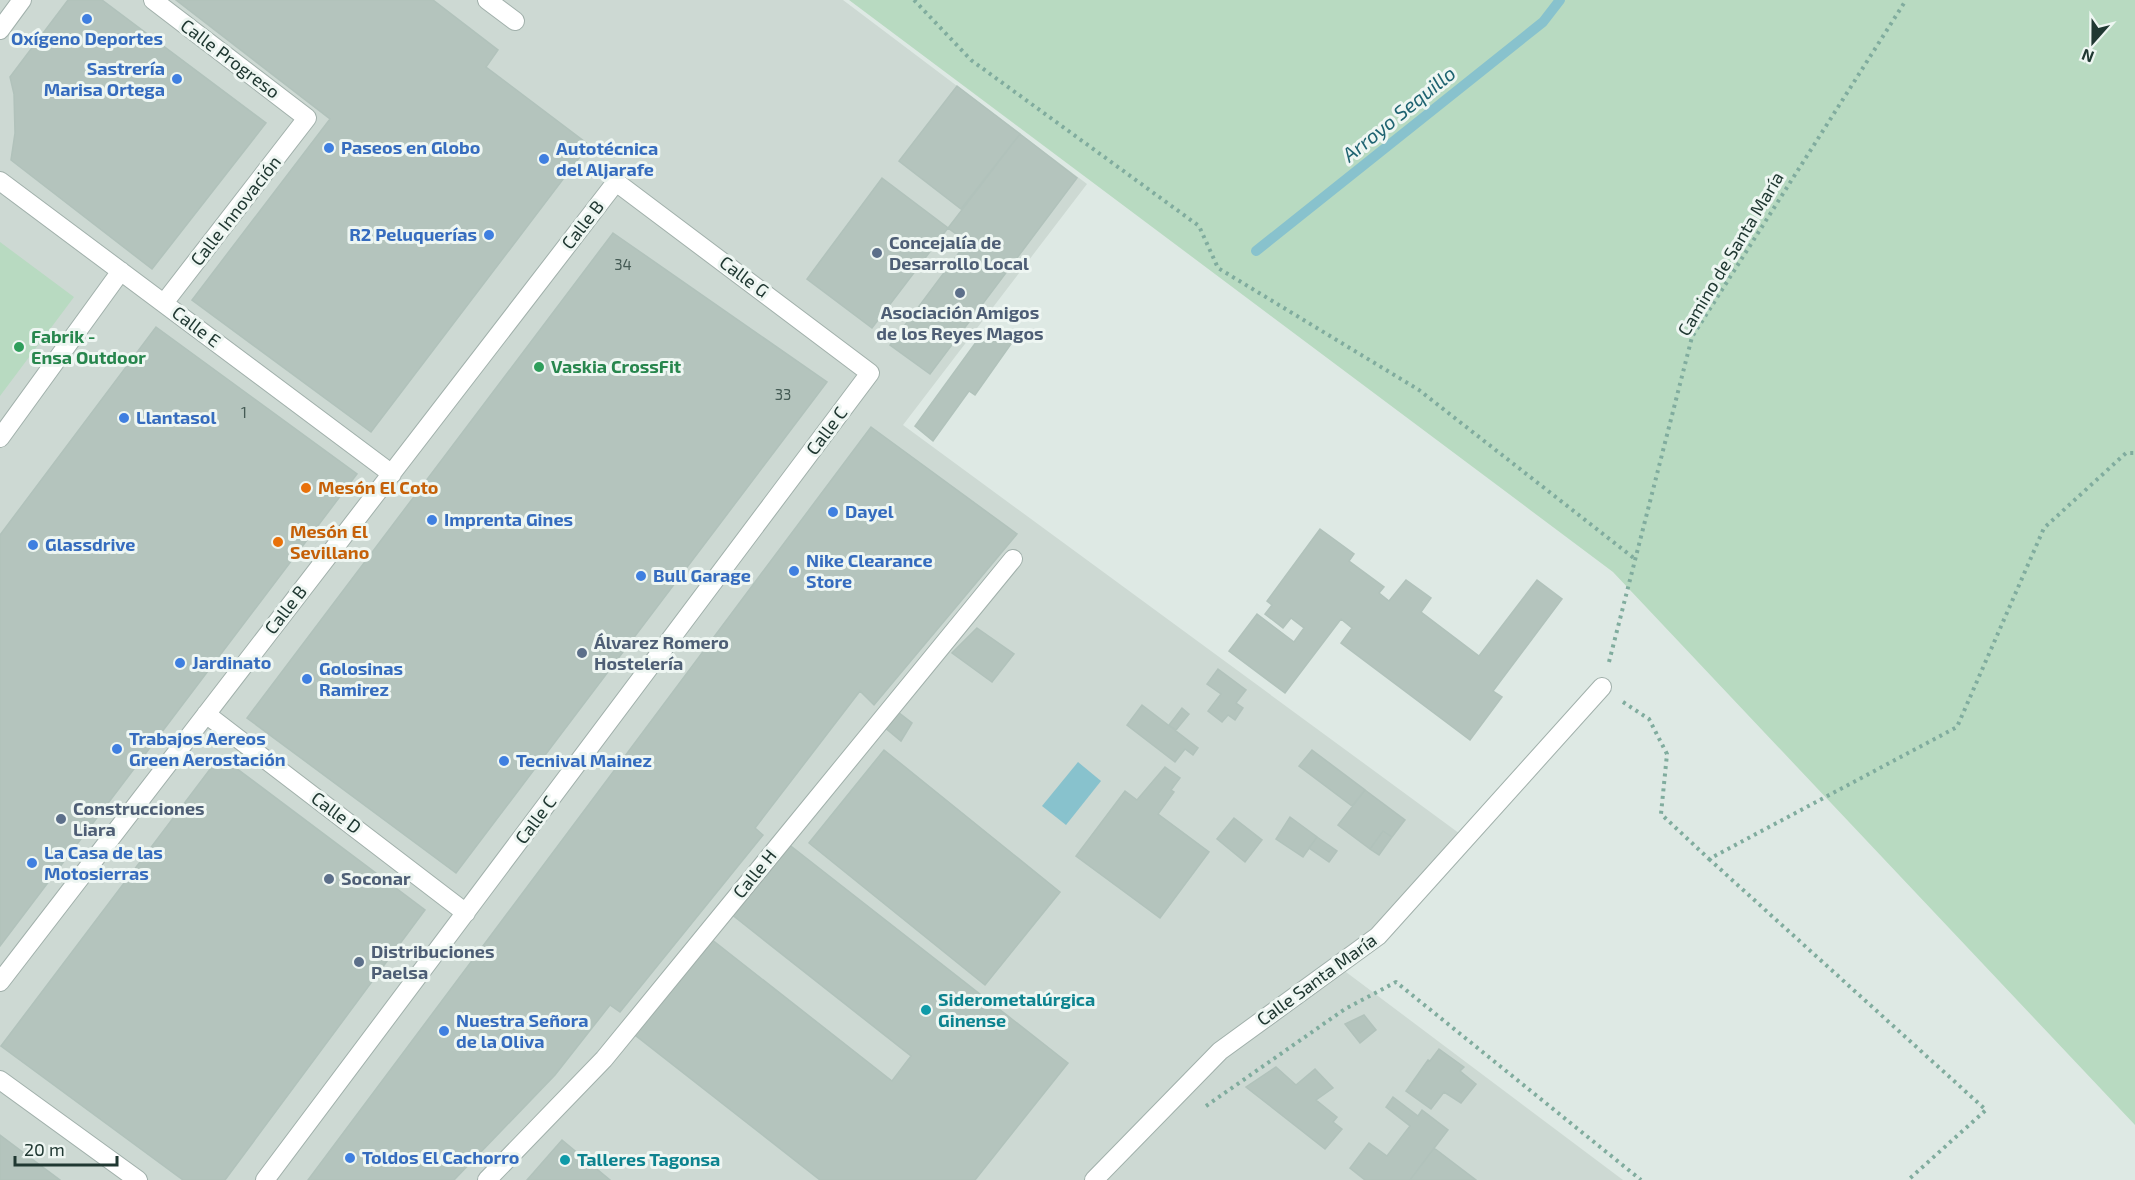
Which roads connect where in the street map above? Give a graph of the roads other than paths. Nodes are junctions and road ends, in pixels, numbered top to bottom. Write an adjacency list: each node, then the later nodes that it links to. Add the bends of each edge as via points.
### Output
1 (22, 0): 5 (street)
2 (153, 0): 6 (street, Calle Progreso)
3 (487, 0): 4 (street)
4 (515, 21)
5 (0, 30)
6 (307, 118): 10 (street, Calle Innovación)
7 (0, 182): 9 (street, Calle E)
8 (616, 182): 11 (street, Calle G); 13 (street, Calle B)
9 (121, 271): 10 (street, Calle E); 12 (street)
10 (164, 303): 13 (street, Calle E)
11 (870, 373): 17 (street, Calle C)
12 (0, 438)
13 (392, 474): 16 (street, Calle B)
14 (1013, 559): 22 (street, Calle H, via 604,1059)
15 (1602, 687): 23 (street, Calle Santa María, via 1378,936 1220,1051)
16 (206, 714): 17 (street, Calle D); 18 (street, Calle B)
17 (466, 913): 21 (street, Calle C)
18 (0, 982)
19 (0, 1080): 20 (street)
20 (138, 1180)
21 (265, 1180)
22 (487, 1180)
23 (1094, 1180)

